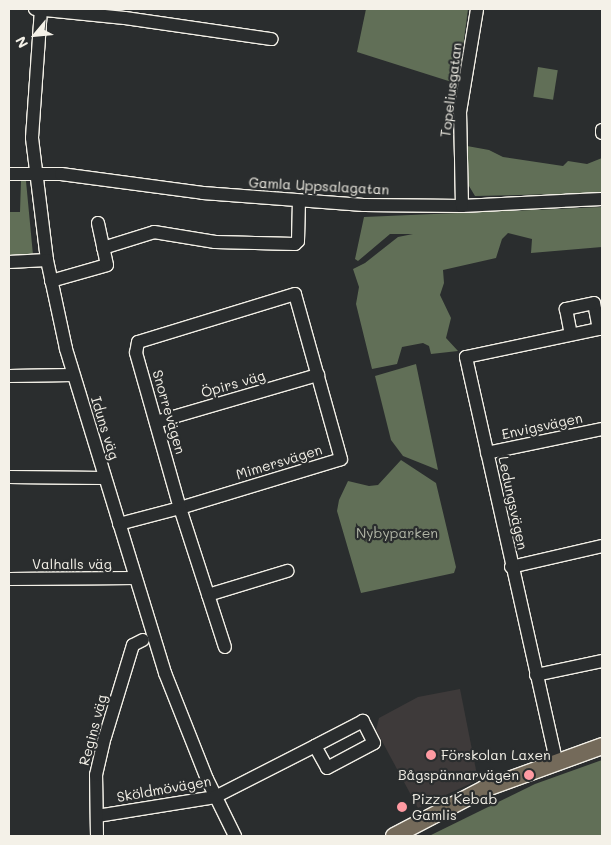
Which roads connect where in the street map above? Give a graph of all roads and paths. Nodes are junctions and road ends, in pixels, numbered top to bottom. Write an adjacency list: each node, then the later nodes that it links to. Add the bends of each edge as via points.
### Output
1 (35, 9): 2 (street)
2 (41, 9): 4 (street); 5 (street, Iduns väg, via 32,138)
3 (477, 9): 9 (street, Topeliusgatan, via 460,112)
4 (272, 39)
5 (35, 173): 6 (street, Gamla Uppsalagatan); 8 (street, Gamla Uppsalagatan, via 203,194); 12 (street, Iduns väg)
6 (9, 174)
7 (602, 199): 9 (street, Gamla Uppsalagatan)
8 (299, 201): 9 (street, Gamla Uppsalagatan); 11 (street, via 298,241 295,244 215,242 154,232)
9 (462, 206)
10 (98, 223): 11 (street)
11 (104, 248): 14 (street, via 107,265)
12 (47, 260): 13 (street); 14 (street, Iduns väg)
13 (9, 262)
14 (51, 281): 17 (street, Iduns väg)
15 (295, 294): 18 (street, Mimersvägen); 20 (street, Snorrevägen, via 138,342 136,353)
16 (571, 334): 22 (street, Ledungsvägen, via 466,357)
17 (73, 375): 19 (street); 24 (street, Iduns väg)
18 (318, 375): 20 (street, Öpirs väg); 25 (street, Mimersvägen, via 340,459)
19 (9, 376)
20 (156, 422): 25 (street, Snorrevägen)
21 (602, 429): 22 (street, Envigsvägen)
22 (487, 453): 28 (street, Ledungsvägen)
23 (9, 477): 24 (street)
24 (104, 478): 26 (street, Iduns väg)
25 (180, 508): 26 (street, Mimersvägen); 32 (street, Snorrevägen)
26 (119, 524): 30 (street, Iduns väg)
27 (602, 546): 28 (street)
28 (511, 567): 36 (street, Ledungsvägen)
29 (287, 571): 32 (street)
30 (135, 578): 31 (street, Valhalls väg); 40 (street, Iduns väg, via 165,674)
31 (9, 579)
32 (208, 595): 34 (street, Snorrevägen)
33 (143, 640): 41 (street, Regins väg, via 133,645 105,737 96,775)
34 (225, 647)
35 (602, 661): 36 (street)
36 (536, 675): 39 (street, Ledungsvägen)
37 (315, 746): 40 (street, Sköldmövägen)
38 (602, 746): 39 (main road)
39 (556, 760): 44 (main road, via 484,790)
40 (215, 797): 41 (street, Sköldmövägen); 43 (street, Iduns väg)
41 (97, 816): 42 (street, Regins väg)
42 (97, 836)
43 (235, 836)
44 (394, 836)

